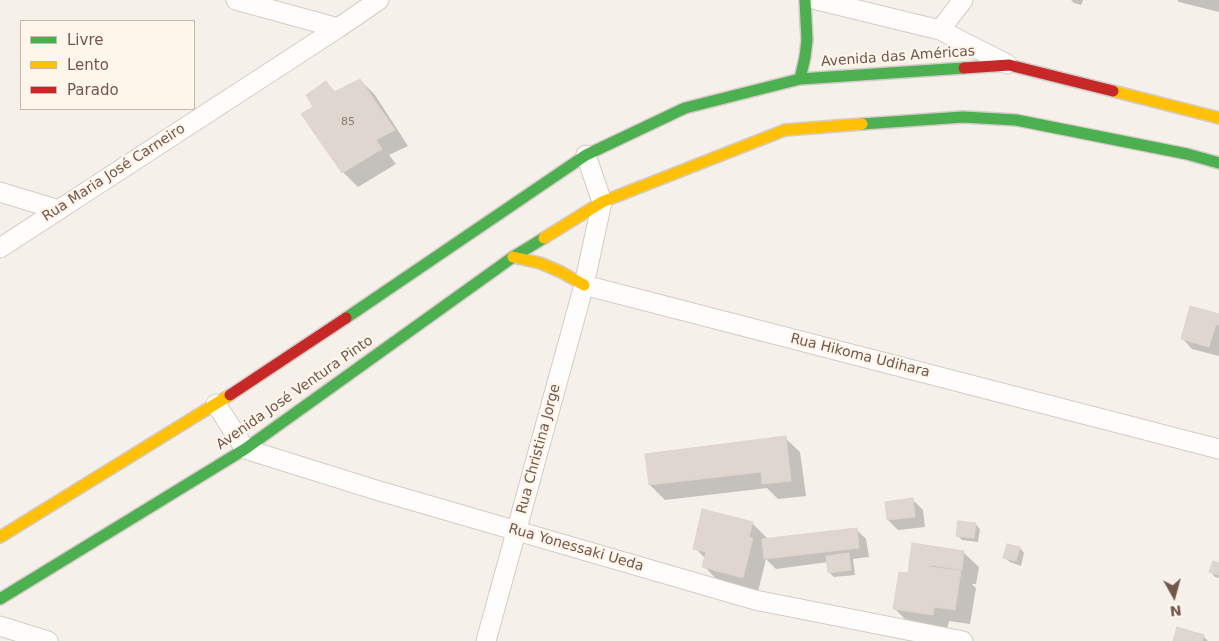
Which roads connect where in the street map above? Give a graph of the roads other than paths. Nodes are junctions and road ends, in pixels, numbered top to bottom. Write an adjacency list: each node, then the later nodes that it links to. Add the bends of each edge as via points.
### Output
1 (236, 0): 6 (street)
2 (379, 0): 6 (street, Rua Maria José Carneiro)
3 (806, 0): 9 (main road, via 807,40)
4 (817, 0): 7 (street)
5 (963, 0): 7 (street)
6 (338, 28): 15 (street, Rua Maria José Carneiro)
7 (940, 30): 8 (street)
8 (1009, 65): 9 (main road, Avenida das Américas); 10 (main road, Avenida das Américas)
9 (800, 79): 11 (main road, Avenida das Américas, via 685,108)
10 (1219, 118)
11 (586, 155): 14 (street); 19 (main road)
12 (1219, 163): 14 (main road, via 1016,120 954,118 785,130)
13 (0, 192): 15 (street)
14 (602, 202): 17 (main road, Avenida José Ventura Pinto); 18 (street)
15 (59, 210): 16 (street, Rua Maria José Carneiro)
16 (0, 248)
17 (512, 257): 18 (main road, via 540,263); 21 (main road, Avenida José Ventura Pinto)
18 (584, 286): 20 (street, Rua Hikoma Udihara); 22 (street, Rua Christina Jorge)
19 (216, 404): 21 (street); 23 (main road)
20 (1219, 448)
21 (245, 449): 22 (street, Rua Yonessaki Ueda); 24 (main road, Avenida José Ventura Pinto)
22 (517, 531): 27 (street, Rua Christina Jorge); 28 (street, Rua Yonessaki Ueda, via 755,600)
23 (0, 537)
24 (0, 599)
25 (0, 626): 26 (street)
26 (48, 641)
27 (486, 641)
28 (963, 641)

